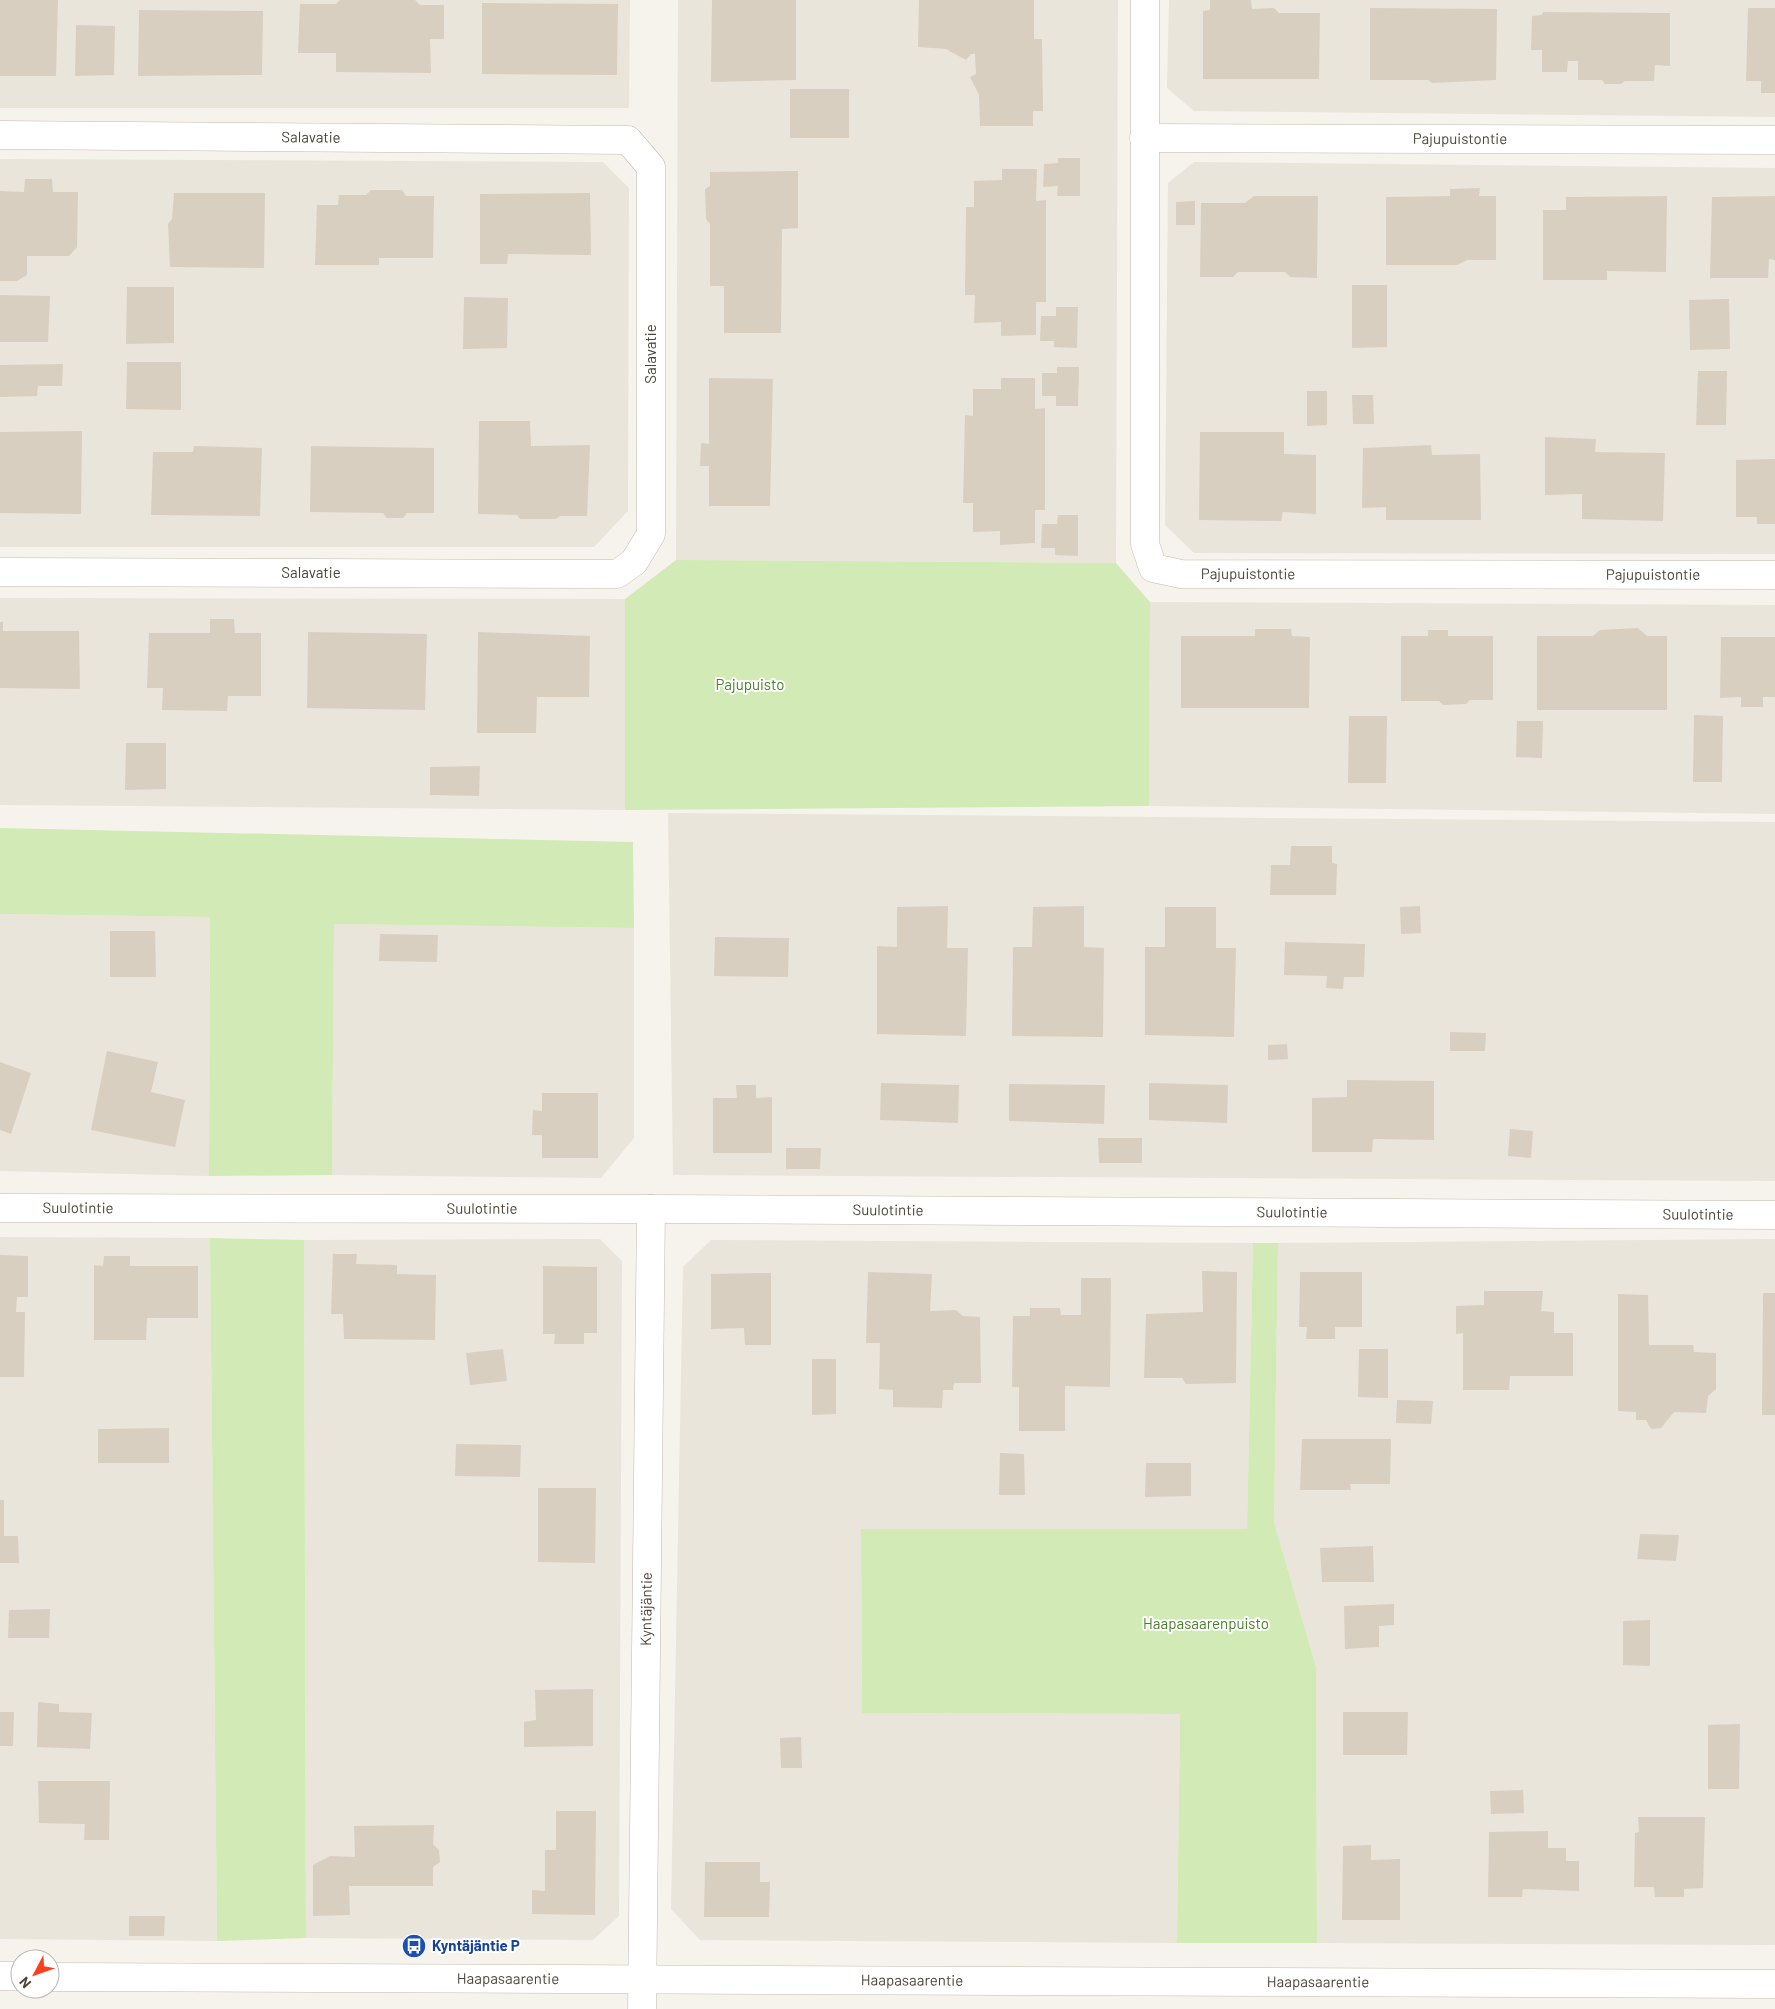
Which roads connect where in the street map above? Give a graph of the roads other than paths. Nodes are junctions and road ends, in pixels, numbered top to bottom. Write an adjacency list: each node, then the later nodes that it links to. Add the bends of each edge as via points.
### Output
1 (1145, 0): 3 (street, Pajupuistontie)
2 (0, 135): 5 (street, Salavatie, via 628,140 651,167 651,207 650,534 634,562 617,574)
3 (1144, 138): 4 (street, Pajupuistontie); 6 (street, Pajupuistontie, via 1145,544 1153,568 1180,574)
4 (1775, 140)
5 (0, 572)
6 (1775, 575)
7 (0, 1208): 8 (street, Suulotintie)
8 (651, 1209): 9 (street, Suulotintie); 11 (street, Kyntäjäntie)
9 (1775, 1215)
10 (60, 1977): 11 (street, Haapasaarentie)
11 (642, 1980): 12 (street, Haapasaarentie); 13 (street, Kyntäjäntie)
12 (1775, 1984)
13 (642, 2009)

